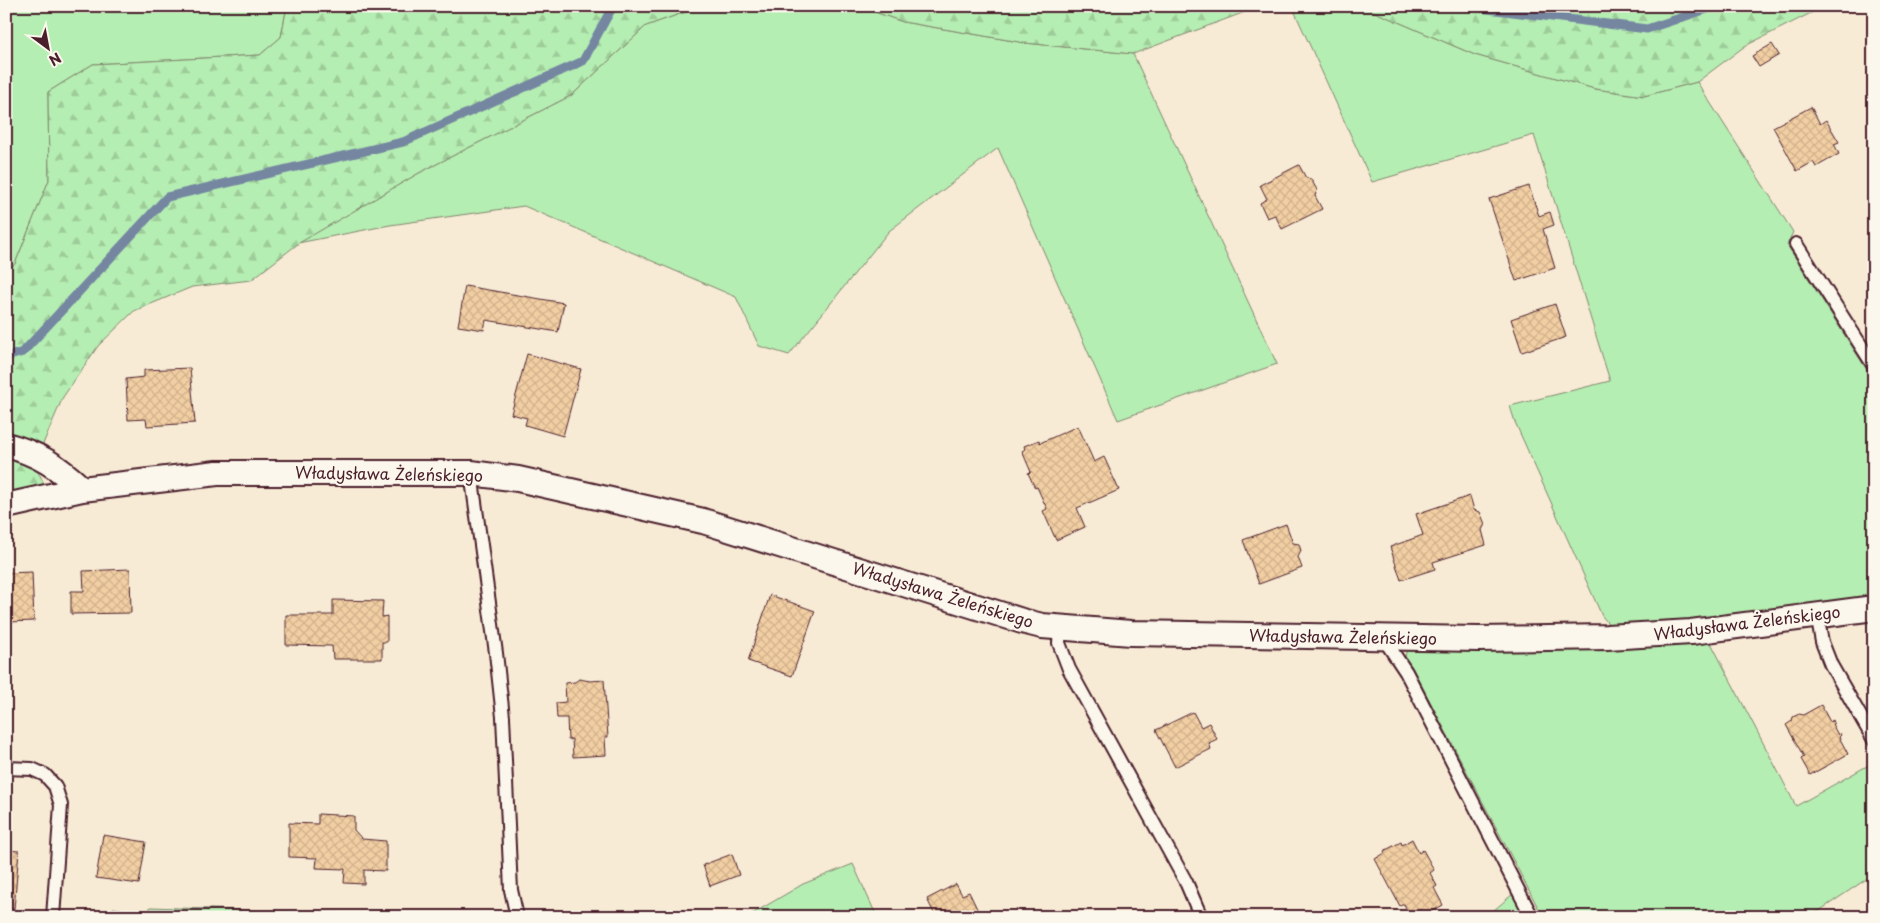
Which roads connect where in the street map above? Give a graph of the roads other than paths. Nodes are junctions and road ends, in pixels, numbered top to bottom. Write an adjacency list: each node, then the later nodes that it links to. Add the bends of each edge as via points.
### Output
1 (1796, 244): 2 (lane)
2 (1874, 366)
3 (6, 445): 5 (street, via 29,451 50,462)
4 (471, 473): 5 (street, Władysława Żeleńskiego, via 216,474); 9 (street, Władysława Żeleńskiego, via 518,480 703,521 1022,621); 14 (lane, via 503,717 511,890)
5 (82, 489): 6 (street, Władysława Żeleńskiego)
6 (6, 506)
7 (1874, 608): 8 (street, Władysława Żeleńskiego)
8 (1818, 615): 10 (street, Władysława Żeleńskiego, via 1691,632 1607,637 1478,639); 11 (lane, via 1822,642 1831,665)
9 (1060, 627): 10 (street, Władysława Żeleńskiego, via 1131,633); 15 (lane, via 1059,644 1068,669 1186,882)
10 (1382, 636): 16 (lane, via 1406,672)
11 (1874, 740)
12 (6, 768): 13 (lane, via 32,769 45,775 55,786 61,805)
13 (53, 917)
14 (516, 917)
15 (1201, 917)
16 (1532, 917)

